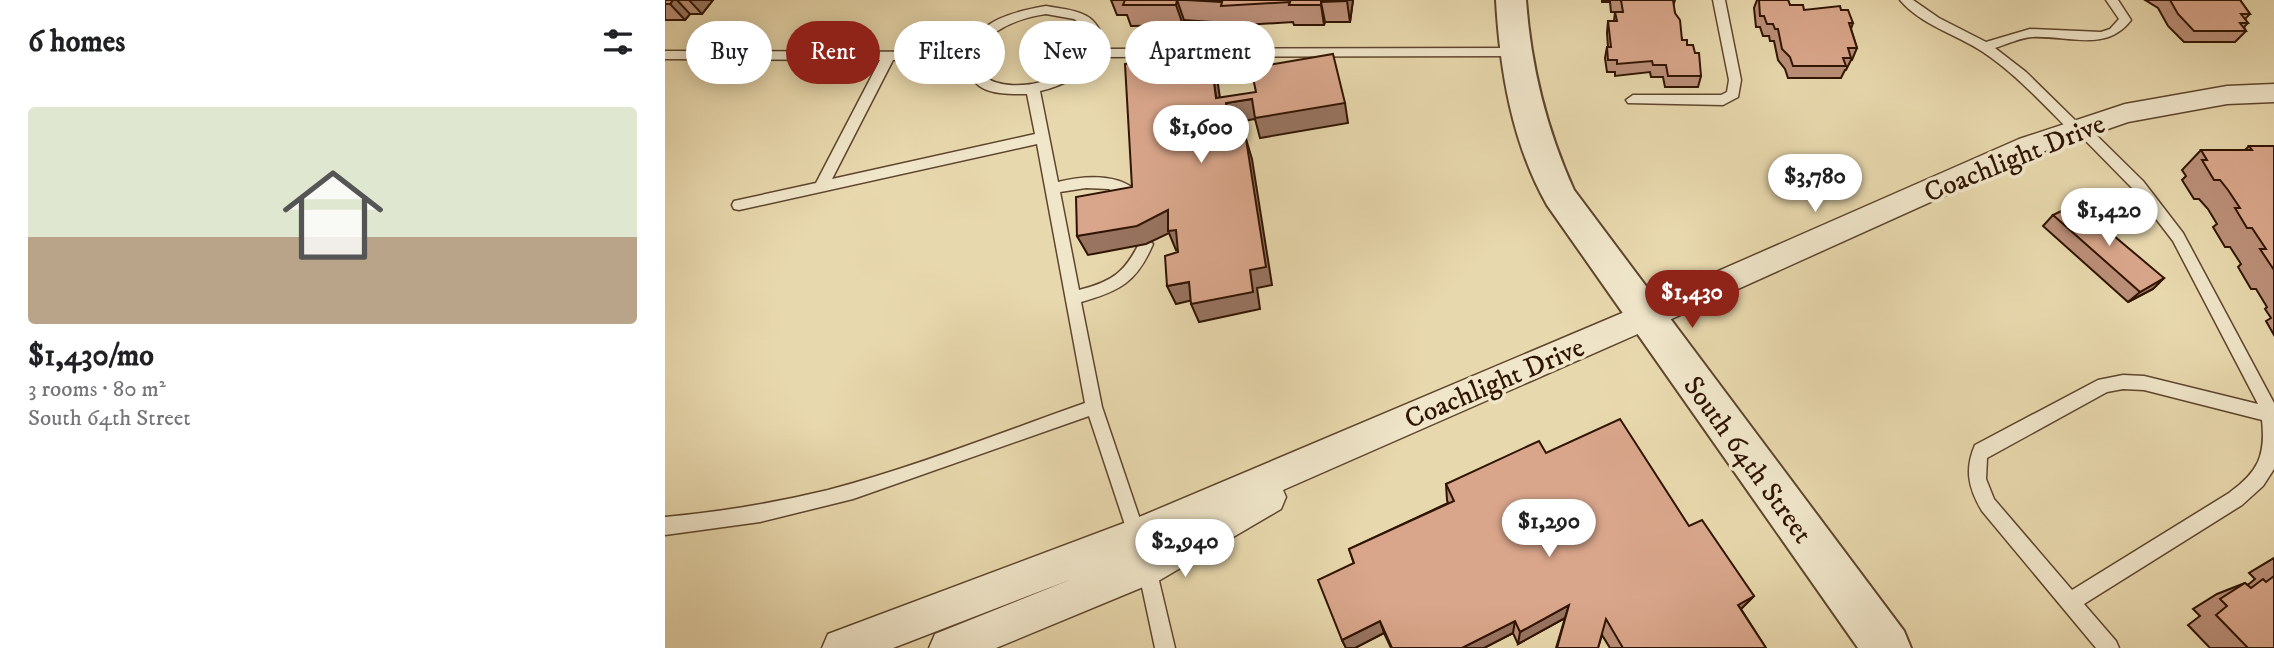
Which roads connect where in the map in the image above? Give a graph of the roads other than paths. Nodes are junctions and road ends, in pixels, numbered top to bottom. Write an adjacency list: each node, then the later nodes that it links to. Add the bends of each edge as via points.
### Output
1 (1511, 0): 9 (street, South 64th Street)
2 (1719, 0): 18 (lane, via 1735,80 1733,94 1723,100)
3 (1906, 0): 8 (lane, via 1922,16)
4 (2112, 0): 8 (lane, via 2125,20 2114,32 2102,36 2030,33)
5 (1047, 5): 6 (lane); 7 (lane)
6 (1005, 21)
7 (1087, 21)
8 (1984, 47): 19 (lane)
9 (1513, 52): 10 (lane); 27 (street, South 64th Street, via 1540,154 1559,197)
10 (1111, 53)
11 (665, 55): 12 (lane)
12 (889, 55): 13 (lane); 21 (lane)
13 (894, 55)
14 (988, 84): 16 (lane, via 1012,91)
15 (1052, 84): 16 (lane)
16 (1033, 90): 20 (lane)
17 (2274, 93): 19 (street, Coachlight Drive, via 2227,95 2125,113)
18 (1633, 100)
19 (2078, 128): 27 (street, Coachlight Drive); 29 (lane, via 2138,185 2178,237)
20 (1041, 138): 21 (lane); 22 (lane)
21 (821, 187): 23 (lane)
22 (1051, 190): 24 (lane, via 1092,181 1130,191); 26 (lane)
23 (739, 205)
24 (1142, 206)
25 (1146, 244): 26 (lane, via 1120,284)
26 (1072, 298): 28 (lane)
27 (1645, 317): 31 (street, Coachlight Drive, via 1381,431); 36 (street, South 64th Street)
28 (1094, 407): 30 (lane, via 853,491 784,509); 31 (lane)
29 (2272, 414): 32 (lane, via 2274,438 2262,475 2182,533); 32 (lane, via 2144,383 2113,382 1981,451 1976,472 1980,493)
30 (665, 526)
31 (1142, 552): 33 (street, Coachlight Drive); 34 (street, Coachlight Drive); 35 (lane)
32 (2070, 602): 37 (lane)
33 (842, 648)
34 (949, 648)
35 (1165, 648)
36 (1887, 648)
37 (2109, 648)

